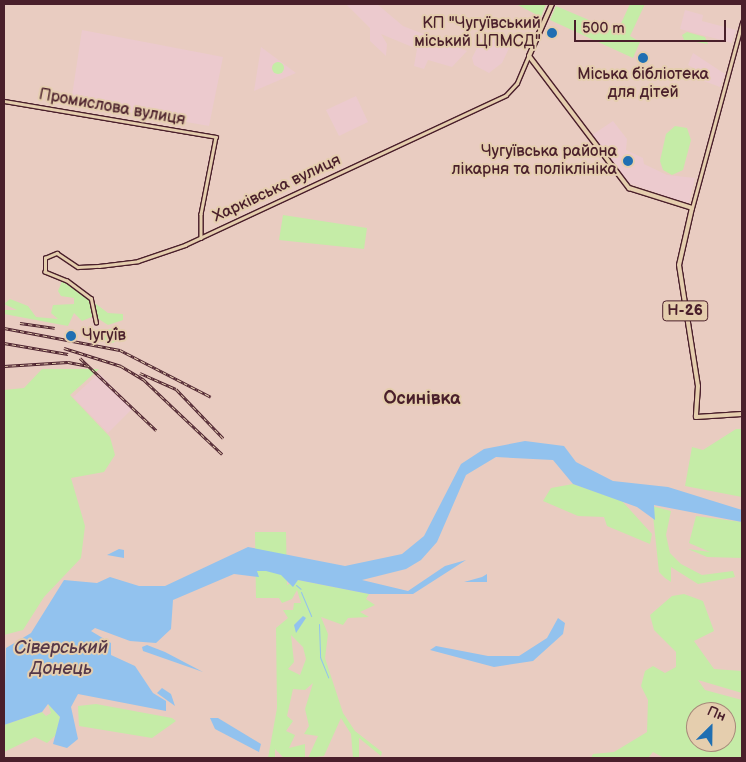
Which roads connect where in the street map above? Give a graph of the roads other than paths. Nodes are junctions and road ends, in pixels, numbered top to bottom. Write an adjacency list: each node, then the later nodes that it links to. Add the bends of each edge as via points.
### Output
1 (552, 4): 3 (main road, Харківська вулиця)
2 (742, 23): 5 (street)
3 (529, 56): 5 (main road, via 634,192); 6 (street, Харківська вулиця, via 517,83 506,94)
4 (4, 101): 6 (street, Промислова вулиця, via 216,138 201,214)
5 (692, 208): 8 (main road, Н-26, via 679,265 698,386 696,416 700,420)
6 (201, 238): 7 (street, Харківська вулиця, via 138,261 78,267 57,254 45,258 45,272 67,281 91,299)
7 (96, 323)
8 (742, 414)

